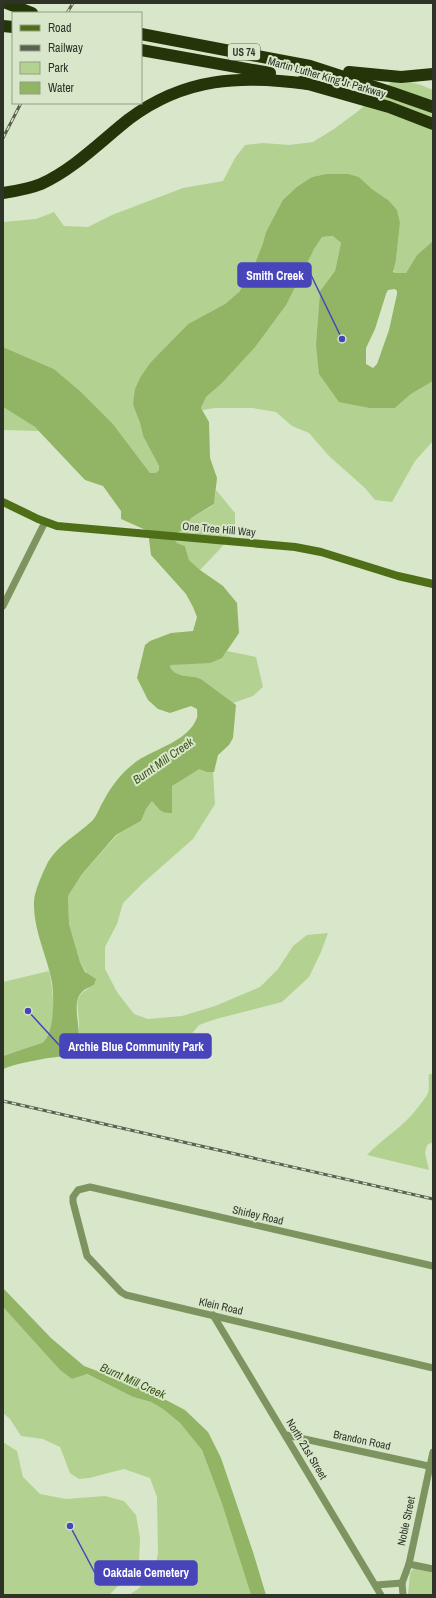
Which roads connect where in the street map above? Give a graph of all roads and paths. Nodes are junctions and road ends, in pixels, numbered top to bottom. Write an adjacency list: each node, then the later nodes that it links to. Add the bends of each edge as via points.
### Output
1 (6, 3): 4 (highway)
2 (3, 10): 3 (highway)
3 (14, 12)
4 (29, 12)
5 (142, 34): 7 (highway, Martin Luther King Jr Parkway / US 74)
6 (142, 50): 9 (highway, Martin Luther King Jr Parkway / US 74, via 264,72)
7 (347, 74): 8 (highway, via 413,77); 10 (highway, Martin Luther King Jr Parkway)
8 (433, 74)
9 (308, 84): 11 (highway, Martin Luther King Jr Parkway / US 74, via 341,92); 12 (highway, via 239,79 218,81 176,93 131,118 59,174 41,184)
10 (433, 107)
11 (433, 124)
12 (3, 193)
13 (3, 502): 14 (street, One Tree Hill Way)
14 (45, 522): 15 (street, One Tree Hill Way, via 66,527 295,547); 16 (street)
15 (433, 584)
16 (3, 606)
17 (78, 1190): 18 (street, Shirley Road, via 90,1187); 19 (street, Klein Road, via 72,1202 87,1256 121,1292)
18 (433, 1266)
19 (213, 1315): 20 (street, Klein Road); 21 (street, North 21st Street)
20 (433, 1368)
21 (286, 1435): 23 (street, Brandon Road); 27 (street, North 21st Street)
22 (433, 1452): 23 (street, Noble Street)
23 (431, 1467): 24 (street, Noble Street)
24 (409, 1564): 25 (street); 26 (street, Noble Street)
25 (433, 1570)
26 (402, 1583): 27 (street); 29 (street, Noble Street)
27 (376, 1585): 28 (street, North 21st Street)
28 (381, 1595)
29 (403, 1595)

